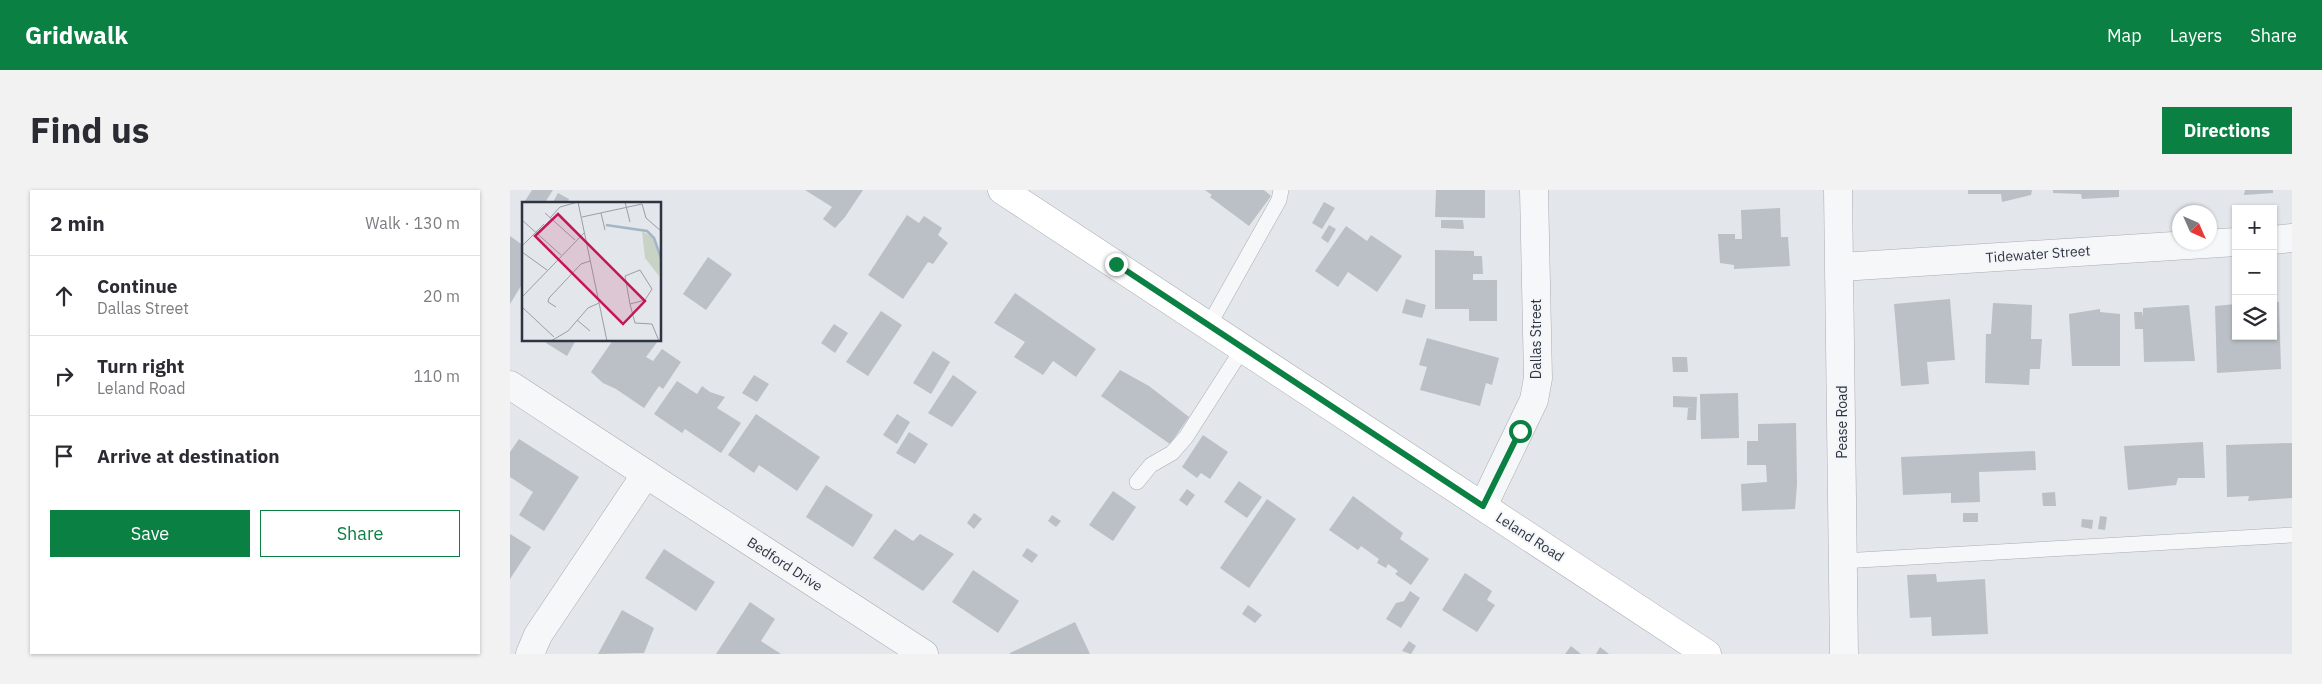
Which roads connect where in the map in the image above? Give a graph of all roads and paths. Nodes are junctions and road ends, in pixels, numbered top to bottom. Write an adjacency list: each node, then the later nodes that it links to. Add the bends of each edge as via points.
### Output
1 (1002, 190): 9 (main road, Leland Road)
2 (1281, 190): 9 (lane, via 1279,200)
3 (1534, 190): 14 (street, Dallas Street, via 1538,378 1534,400)
4 (1838, 190): 8 (street, Pease Road)
5 (2292, 238): 6 (street)
6 (2277, 240)
7 (2232, 242): 8 (street, Tidewater Street)
8 (1841, 267): 16 (street, Pease Road)
9 (1208, 326): 10 (main road, Leland Road)
10 (1243, 348): 13 (lane, via 1186,437 1172,453 1151,465); 14 (main road, Leland Road)
11 (510, 386): 12 (street, Bedford Drive)
12 (646, 474): 17 (street, via 538,635); 18 (street, Bedford Drive)
13 (1137, 482)
14 (1483, 506): 19 (main road, Leland Road)
15 (2292, 535): 16 (lane)
16 (1842, 561): 20 (street, Pease Road)
17 (530, 654)
18 (924, 654)
19 (1707, 654)
20 (1844, 654)

